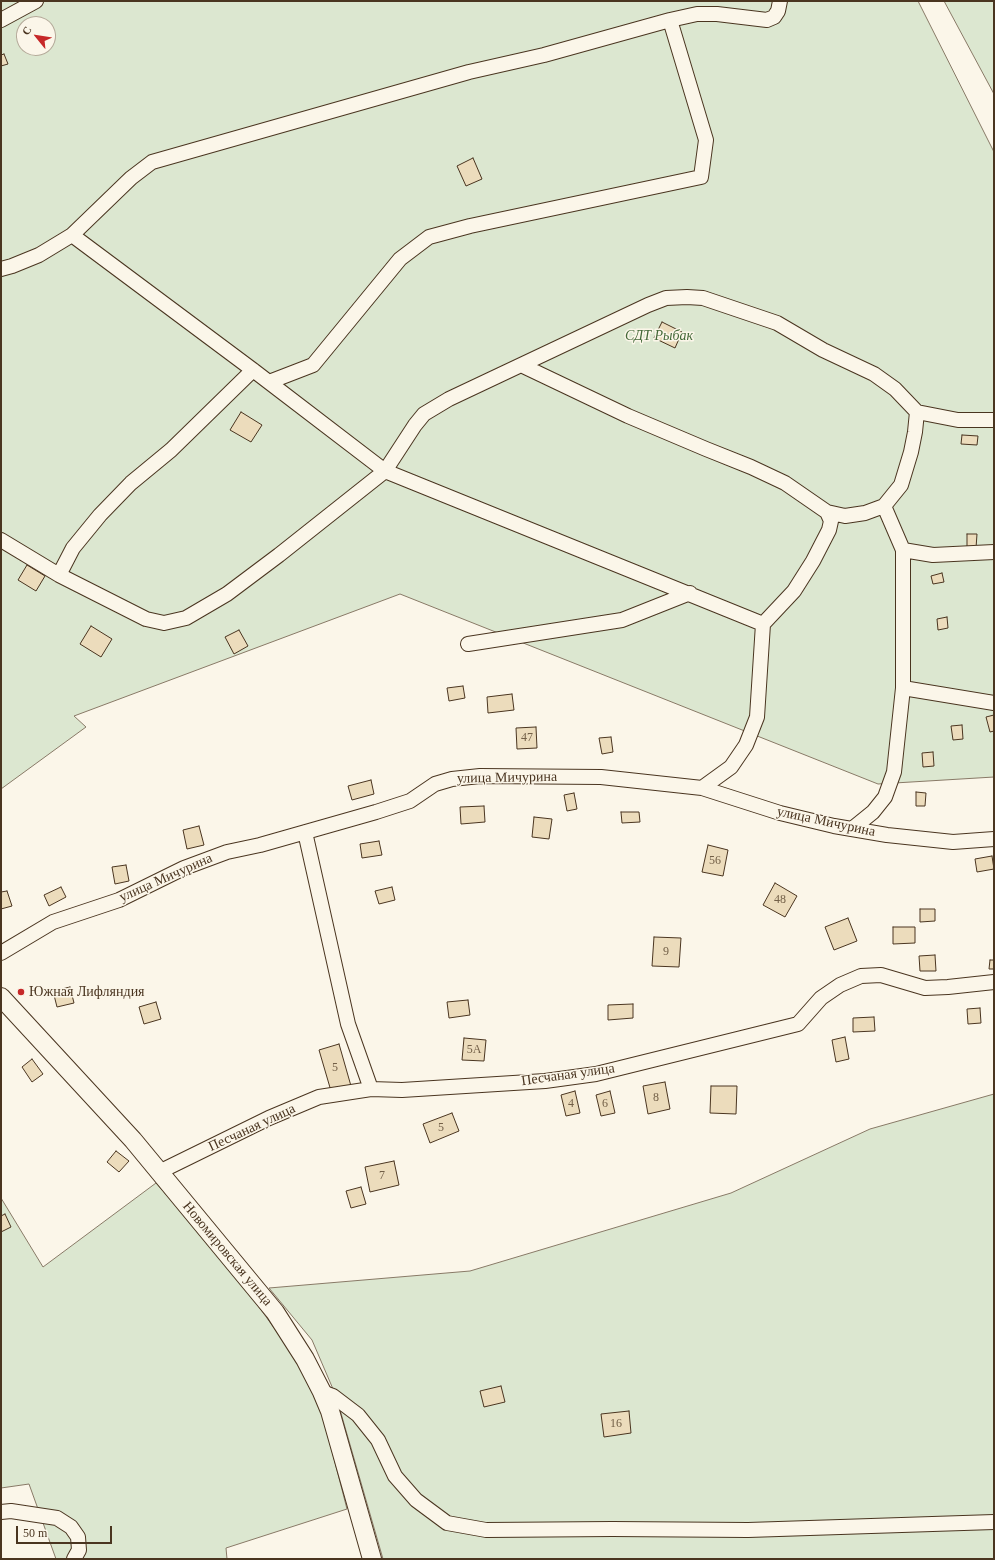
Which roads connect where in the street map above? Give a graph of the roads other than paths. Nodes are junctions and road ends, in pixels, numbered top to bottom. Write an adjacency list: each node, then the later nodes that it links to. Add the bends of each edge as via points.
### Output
1 (36, 1): 3 (street)
2 (780, 1): 4 (street, via 774,17 767,20 717,14 697,14)
3 (1, 20)
4 (670, 20): 5 (street, via 544,55 469,72 152,162 131,178); 9 (street, via 706,140 702,177 429,237 400,259 313,365)
5 (72, 235): 6 (street, via 39,255); 8 (street)
6 (1, 269)
7 (521, 365): 10 (street, via 648,304 666,298 703,298 777,323 823,350 874,374 895,389); 12 (street, via 449,399 424,414); 14 (street, via 628,416 751,466 785,483)
8 (253, 370): 9 (street); 18 (street, via 100,515 73,548)
9 (269, 382): 12 (street)
10 (917, 412): 11 (street, via 958,420); 13 (street, via 911,452 901,485)
11 (994, 420)
12 (385, 471): 18 (street, via 227,594 186,618 164,623 146,618); 19 (street)
13 (884, 506): 14 (street, via 865,513 845,516); 16 (street)
14 (827, 512): 20 (street, via 831,521 829,530 813,561 794,591)
15 (1, 540): 18 (street)
16 (903, 550): 17 (street, via 933,555); 22 (street)
17 (994, 552)
18 (59, 575)
19 (690, 593): 20 (street); 21 (street, via 622,620)
20 (763, 624): 24 (street, via 758,709 754,724 746,745 731,766)
21 (468, 644)
22 (903, 688): 23 (street); 25 (street, via 894,772 885,797 873,812)
23 (994, 703)
24 (702, 788): 25 (street, улица Мичурина, via 780,813); 26 (street, улица Мичурина, via 601,777 480,776 452,779 435,784 410,801)
25 (852, 829): 27 (street, улица Мичурина, via 953,842)
26 (305, 832): 28 (street, улица Мичурина, via 227,852 184,868 119,900 52,922); 31 (street, via 348,1024)
27 (994, 839)
28 (1, 953)
29 (994, 982): 31 (street, Песчаная улица, via 925,988 881,975 861,976 840,985 821,998 798,1024 596,1074 530,1082 402,1090)
30 (1, 997): 32 (main road, Новомировская улица, via 115,1120)
31 (371, 1089): 32 (street, Песчаная улица, via 319,1097 269,1118)
32 (159, 1172): 33 (main road, Новомировская улица, via 275,1312 305,1359)
33 (322, 1392): 35 (street, via 333,1396 358,1415 378,1440 395,1476 416,1500 447,1522 486,1530 748,1530); 37 (main road, Новомировская улица, via 330,1411)
34 (1, 1512): 36 (street, via 11,1511 57,1518 71,1527 78,1536 79,1550)
35 (994, 1522)
36 (74, 1559)
37 (372, 1559)

